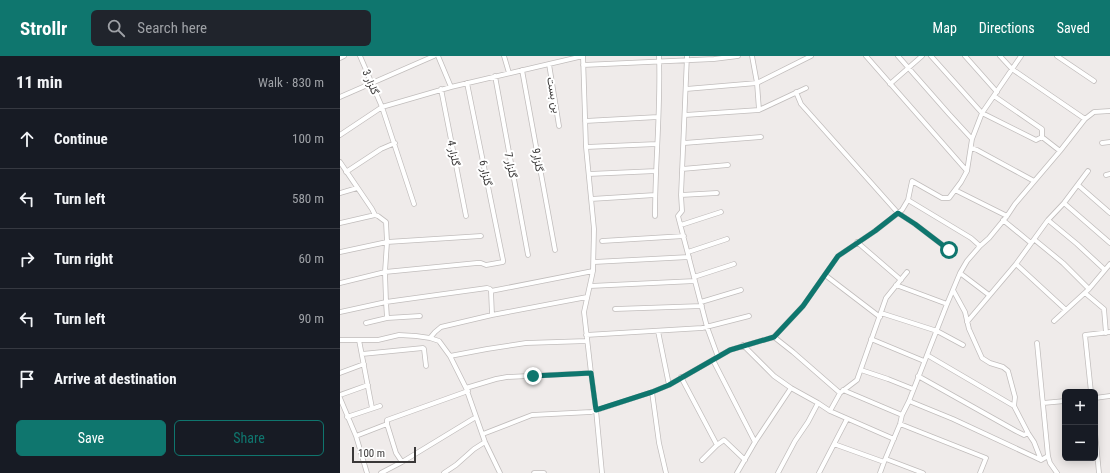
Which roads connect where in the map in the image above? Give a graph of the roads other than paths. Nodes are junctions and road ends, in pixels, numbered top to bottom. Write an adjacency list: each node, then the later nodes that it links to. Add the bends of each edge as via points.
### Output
1 (344, 56): 20 (street)
2 (360, 56): 31 (street, گلزار 3)
3 (434, 56): 31 (street)
4 (438, 56): 35 (street)
5 (504, 56): 28 (street)
6 (583, 56): 23 (street); 24 (street)
7 (660, 56): 22 (street)
8 (738, 56): 19 (street)
9 (752, 56): 33 (street)
10 (811, 56): 33 (street)
11 (866, 56): 34 (street)
12 (898, 56): 25 (street)
13 (922, 56): 25 (street)
14 (931, 56): 45 (street)
15 (964, 56): 40 (street)
16 (1000, 56): 26 (street)
17 (1020, 56): 26 (street)
18 (1057, 56): 30 (street)
19 (714, 57): 21 (street)
20 (340, 58)
21 (687, 58): 22 (street); 38 (street)
22 (660, 62): 24 (street); 47 (street)
23 (549, 64): 27 (street); 50 (street, بن بست)
24 (583, 65): 49 (street)
25 (909, 68): 34 (street); 54 (street)
26 (1012, 69): 40 (street); 48 (street)
27 (522, 70): 28 (street); 102 (street, گلزار9)
28 (508, 73): 29 (street)
29 (495, 76): 32 (street); 106 (street, گلزار 7)
30 (1094, 81)
31 (372, 83): 41 (street); 42 (street, گلزار 3)
32 (467, 83): 35 (street); 114 (street, گلزار 6, via 503,262)
33 (757, 83): 38 (street); 43 (street)
34 (890, 84): 67 (street)
35 (451, 87): 37 (street)
36 (806, 88): 39 (street)
37 (441, 89): 42 (street); 87 (street, گلزار 4)
38 (686, 89): 46 (street)
39 (796, 92): 43 (street); 84 (street, via 801,104)
40 (995, 94): 45 (street); 53 (street, via 1042,130)
41 (340, 97)
42 (382, 107): 51 (street); 56 (street, گلزار 3)
43 (759, 110): 46 (street)
44 (1110, 111): 48 (street, via 1094,112)
45 (982, 113): 53 (street, via 1036,140); 54 (street)
46 (685, 115): 57 (street)
47 (658, 117): 49 (street); 59 (street)
48 (1086, 119): 62 (street)
49 (585, 120): 60 (street)
50 (559, 126)
51 (340, 136)
52 (761, 137): 57 (street)
53 (1042, 137): 62 (street)
54 (972, 139): 61 (street)
55 (1110, 142): 58 (street)
56 (395, 143): 69 (street, via 380,149); 82 (street, گلزار 3)
57 (684, 143): 65 (street)
58 (1102, 143)
59 (657, 144): 60 (street); 66 (street)
60 (586, 147): 70 (street)
61 (971, 148): 67 (street); 71 (street)
62 (1060, 151): 71 (street)
63 (340, 162): 69 (street)
64 (728, 165): 65 (street)
65 (682, 169): 78 (street)
66 (656, 171): 70 (street); 77 (street)
67 (967, 171): 74 (street)
68 (1088, 171): 72 (street)
69 (346, 172): 73 (street)
70 (589, 174): 79 (street)
71 (1034, 181): 89 (street)
72 (1078, 185): 81 (street); 85 (street)
73 (357, 188): 75 (street); 86 (street)
74 (955, 190): 80 (street, via 949,198 942,198 912,181); 89 (street)
75 (340, 192)
76 (717, 193): 78 (street)
77 (655, 195): 79 (street); 88 (street)
78 (681, 195): 92 (street, via 682,211 678,216)
79 (591, 199): 108 (street)
80 (908, 200): 84 (street); 101 (street)
81 (1064, 203): 90 (street); 100 (street)
82 (414, 204)
83 (721, 212): 92 (street)
84 (898, 213): 98 (street); 103 (street)
85 (1110, 213)
86 (375, 215): 91 (street); 97 (street, via 386,222)
87 (466, 216)
88 (655, 216)
89 (1005, 218): 99 (street); 101 (street)
90 (1048, 220): 99 (street); 112 (street)
91 (340, 223)
92 (681, 225): 94 (street)
93 (481, 236): 97 (street)
94 (684, 236): 96 (street); 105 (street)
95 (727, 239): 105 (street)
96 (602, 241)
97 (387, 242): 104 (street); 114 (street)
98 (857, 242): 117 (street, via 838,256); 119 (street)
99 (1033, 242): 110 (street); 123 (street, via 1063,264)
100 (1110, 243)
101 (980, 246): 116 (street)
102 (555, 250)
103 (949, 250)
104 (340, 252)
105 (688, 252): 107 (street)
106 (528, 255)
107 (689, 257): 108 (street); 118 (street)
108 (594, 262): 113 (street)
109 (734, 264): 118 (street)
110 (1016, 264): 128 (street); 134 (street)
111 (1110, 264): 112 (street)
112 (1105, 270): 123 (street)
113 (593, 271): 122 (street); 126 (street)
114 (385, 272): 120 (street); 130 (street)
115 (907, 272): 119 (street)
116 (960, 273): 125 (street); 128 (street)
117 (825, 274): 137 (street); 149 (street, via 803,306)
118 (695, 279): 122 (street); 131 (street)
119 (901, 280): 121 (street)
120 (340, 282)
121 (896, 285): 132 (street); 137 (street, via 886,298)
122 (590, 286): 129 (street)
123 (1088, 289): 127 (street)
124 (740, 290): 131 (street)
125 (953, 290): 132 (street); 142 (street, via 965,312)
126 (491, 291): 130 (street, via 487,288); 136 (street)
127 (1084, 293): 134 (street); 147 (street, via 1104,309)
128 (990, 295): 142 (street)
129 (587, 297): 136 (street); 148 (street, via 584,312)
130 (386, 302): 135 (street); 140 (street)
131 (702, 304): 133 (street); 144 (street)
132 (947, 304): 146 (street)
133 (615, 309)
134 (1066, 310): 141 (street)
135 (340, 312)
136 (492, 315): 150 (street, via 440,327)
137 (880, 315): 146 (street); 151 (street)
138 (420, 316): 140 (street)
139 (749, 316): 144 (street)
140 (387, 318): 143 (street)
141 (1054, 321)
142 (967, 322): 187 (street, via 982,358 1008,371 1015,397)
143 (366, 323)
144 (708, 327): 145 (street); 161 (street)
145 (658, 331): 148 (street); 172 (street)
146 (937, 331): 157 (street); 159 (street)
147 (1108, 332): 175 (street, via 1085,335)
148 (586, 335): 154 (street)
149 (774, 337): 156 (street); 177 (street)
150 (430, 338): 153 (street, via 399,335 378,340); 160 (street, via 439,341)
151 (871, 339): 163 (street); 166 (street)
152 (340, 340): 153 (street)
153 (359, 340): 158 (street)
154 (587, 341): 160 (street, via 526,343); 168 (street)
155 (1038, 344): 185 (street)
156 (743, 345): 161 (street); 173 (street, via 774,376)
157 (963, 345)
158 (362, 354): 164 (street); 165 (street, via 423,348)
159 (927, 355): 163 (street); 187 (street)
160 (450, 356): 176 (street)
161 (718, 357): 162 (street)
162 (713, 360): 170 (street); 202 (street)
163 (924, 361): 169 (street)
164 (364, 364): 167 (street); 171 (street)
165 (426, 366)
166 (861, 370): 174 (street); 177 (street, via 857,380)
167 (340, 373)
168 (591, 373): 176 (street, via 508,377); 189 (street)
169 (918, 376): 174 (street); 197 (street, via 1016,432 1024,435)
170 (681, 377): 172 (street); 204 (street)
171 (368, 385): 179 (street); 188 (street)
172 (669, 385): 178 (street)
173 (792, 388): 184 (street); 202 (street)
174 (913, 389): 182 (street)
175 (1091, 389)
176 (467, 390): 193 (street); 195 (street, via 387,420)
177 (841, 391): 190 (street); 191 (street)
178 (652, 392): 189 (street); 219 (street)
179 (340, 396): 192 (street)
180 (1110, 396): 181 (street)
181 (1098, 398)
182 (909, 400): 191 (street); 208 (street)
183 (1062, 401): 185 (street)
184 (818, 403): 190 (street); 221 (street)
185 (1043, 403): 205 (street)
186 (380, 406): 188 (street)
187 (1014, 406): 197 (street)
188 (372, 408): 192 (street)
189 (596, 410): 198 (street, via 532,415); 218 (street)
190 (830, 411): 194 (street)
191 (902, 415): 196 (street)
192 (347, 417): 199 (street)
193 (476, 417): 198 (street); 211 (street)
194 (847, 418): 200 (street); 203 (street)
195 (386, 424): 199 (street); 211 (street)
196 (900, 424): 200 (street); 225 (street, via 986,458)
197 (1028, 433): 208 (street)
198 (483, 434): 201 (street)
199 (356, 436): 212 (street)
200 (894, 439): 209 (street)
201 (485, 442): 214 (street); 215 (street)
202 (755, 442): 207 (street)
203 (834, 444): 209 (street); 222 (street)
204 (718, 445): 206 (street); 207 (street, via 724,440)
205 (1048, 456): 208 (street); 226 (street)
206 (702, 460)
207 (745, 460): 220 (street)
208 (1041, 460)
209 (885, 461): 223 (street); 224 (street)
210 (1098, 461): 227 (street)
211 (402, 462): 213 (street)
212 (367, 473)
213 (381, 473)
214 (444, 473)
215 (500, 473)
216 (534, 473): 217 (street)
217 (544, 473)
218 (602, 473)
219 (666, 473)
220 (737, 473)
221 (778, 473)
222 (819, 473)
223 (880, 473)
224 (923, 473)
225 (980, 473)
226 (1057, 473)
227 (1099, 473)

